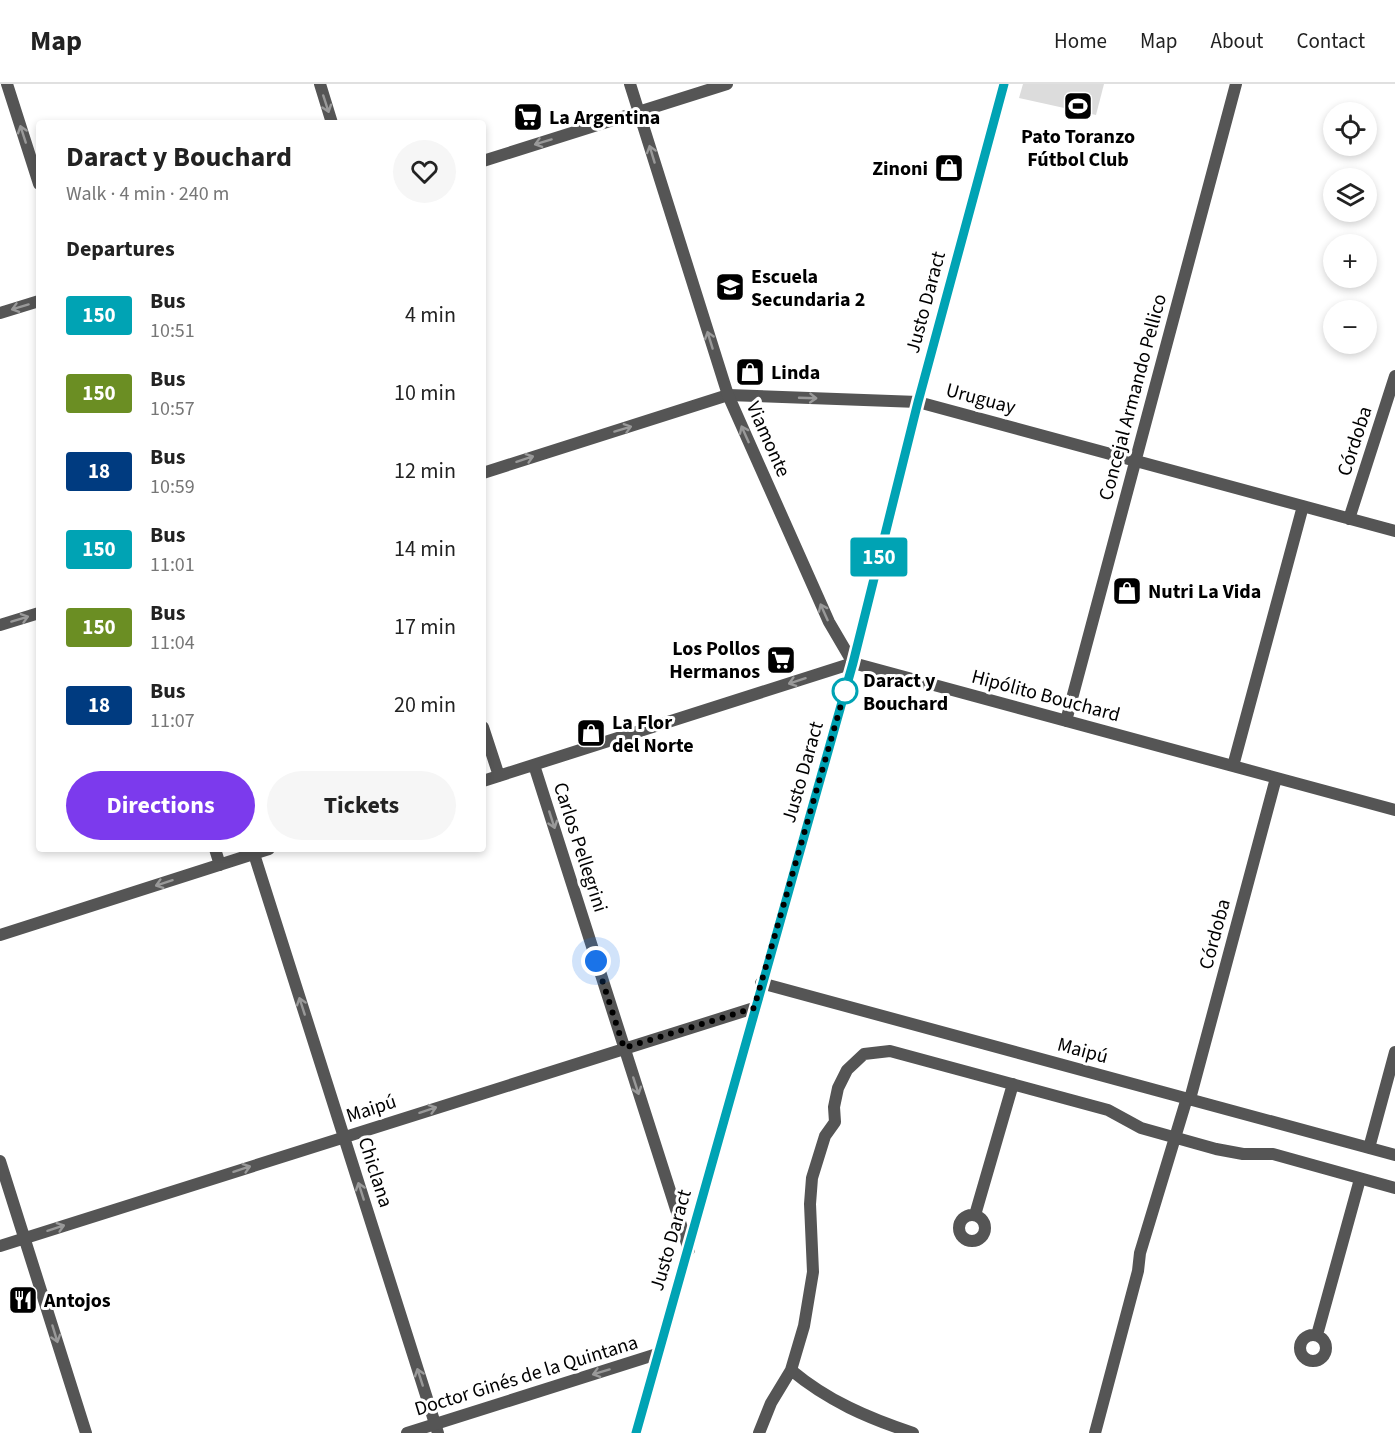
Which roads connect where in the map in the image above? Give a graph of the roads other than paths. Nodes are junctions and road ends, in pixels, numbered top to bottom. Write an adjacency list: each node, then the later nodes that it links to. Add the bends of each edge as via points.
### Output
1 (7, 84): 10 (street, one-way to 1)
2 (320, 84): 8 (street, one-way to 8)
3 (630, 84): 7 (street, Viamonte)
4 (727, 84): 7 (street)
5 (1004, 84): 15 (street, Justo Daract)
6 (1236, 84): 16 (street, Concejal Armando Pellico)
7 (639, 112): 9 (street, one-way to 9); 14 (street, Viamonte, one-way to 7)
8 (331, 120)
9 (486, 160)
10 (36, 175)
11 (36, 302): 12 (street, one-way to 12)
12 (0, 313)
13 (1395, 376): 19 (street, Córdoba)
14 (729, 395): 15 (street, Uruguay, one-way to 15); 17 (street, Uruguay, one-way to 14); 23 (street, Viamonte, one-way to 14, via 829,622)
15 (918, 402): 16 (street, Uruguay); 23 (street, Justo Daract)
16 (1135, 460): 18 (street, Uruguay); 24 (street, Concejal Armando Pellico)
17 (486, 472)
18 (1303, 506): 19 (street, Uruguay); 27 (street)
19 (1349, 519): 20 (street, Uruguay)
20 (1395, 531)
21 (36, 614): 22 (street, one-way to 21)
22 (0, 625)
23 (853, 663): 24 (street, Hipólito Bouchard); 26 (street, one-way to 26); 37 (street, Justo Daract)
24 (1066, 721): 27 (street, Hipólito Bouchard)
25 (486, 737): 28 (street)
26 (534, 765): 28 (street); 39 (street, Carlos Pellegrini, one-way to 39)
27 (1233, 766): 29 (street, Hipólito Bouchard)
28 (498, 776): 30 (street)
29 (1276, 778): 31 (street, Hipólito Bouchard); 42 (street, Córdoba)
30 (486, 780)
31 (1395, 810)
32 (215, 852): 35 (street)
33 (260, 852): 34 (street)
34 (254, 854): 35 (street); 43 (street, Chiclana, one-way to 34)
35 (220, 865): 36 (street, one-way to 36)
36 (0, 935)
37 (761, 983): 38 (street, Justo Daract); 42 (street, Maipú)
38 (754, 1008): 39 (street, Maipú); 53 (street, Justo Daract)
39 (624, 1048): 43 (street, Maipú, one-way to 39); 53 (street, Carlos Pellegrini, one-way to 53)
40 (1395, 1052): 45 (street)
41 (1013, 1084): 44 (street, via 1108,1110 1141,1128); 50 (street); 56 (street, via 890,1051 864,1054 847,1070 838,1088 835,1122 825,1136 812,1178 813,1272 804,1326)
42 (1189, 1099): 44 (street, Córdoba); 45 (street, Maipú)
43 (344, 1137): 51 (street, Maipú, one-way to 43); 57 (street, Chiclana, one-way to 43)
44 (1175, 1138): 48 (street, via 1243,1154 1273,1154); 63 (street, Córdoba, via 1140,1253)
45 (1369, 1148): 46 (street, Maipú)
46 (1395, 1155)
47 (0, 1161): 51 (street)
48 (1360, 1179): 49 (street); 54 (street)
49 (1395, 1188)
50 (975, 1215)
51 (25, 1238): 52 (street, Maipú); 58 (street, one-way to 58)
52 (0, 1246)
53 (688, 1250): 55 (street, Justo Daract)
54 (1317, 1335)
55 (657, 1354): 57 (street, Doctor Ginés de la Quintana, one-way to 57); 60 (street, Justo Daract)
56 (791, 1370): 61 (street); 62 (street, via 831,1400)
57 (437, 1428): 59 (street, Doctor Ginés de la Quintana)
58 (86, 1433)
59 (407, 1433)
60 (636, 1433)
61 (759, 1433)
62 (913, 1433)
63 (1095, 1433)

